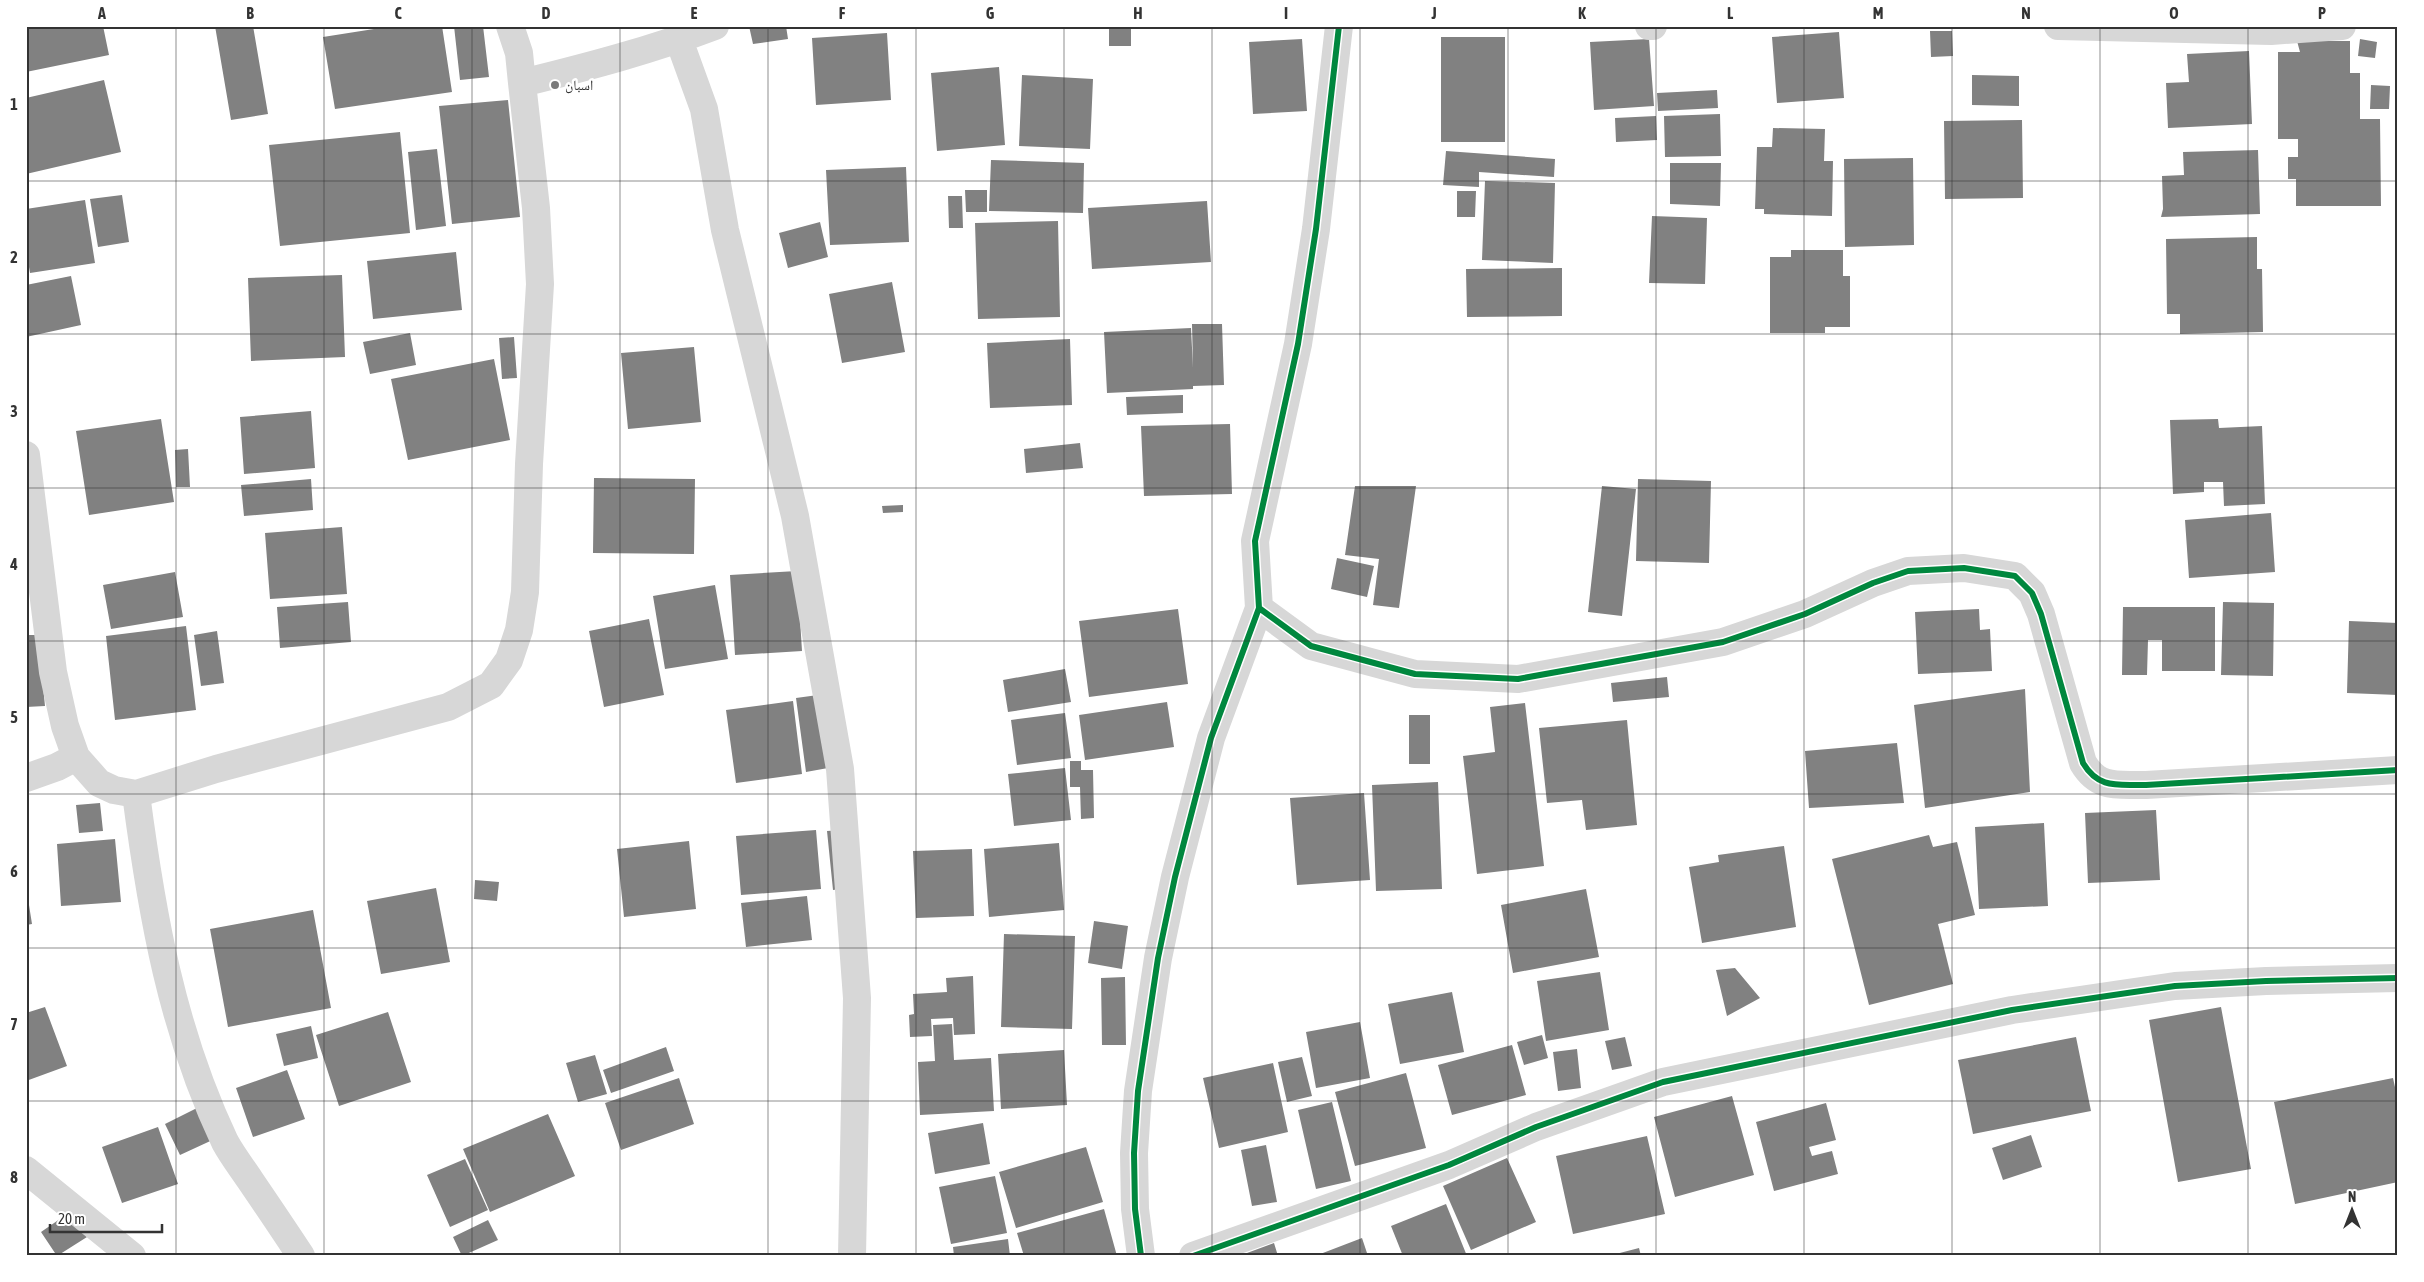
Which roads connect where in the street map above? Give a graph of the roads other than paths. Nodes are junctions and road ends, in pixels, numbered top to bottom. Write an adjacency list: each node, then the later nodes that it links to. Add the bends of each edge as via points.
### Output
1 (510, 26): 9 (street, via 519,53)
2 (714, 26): 8 (street)
3 (1339, 26): 11 (street, via 1316,229 1298,344 1255,541)
4 (1649, 26): 5 (street)
5 (1653, 26)
6 (2058, 26): 7 (street, via 2271,31)
7 (2342, 26)
8 (679, 40): 9 (street); 20 (street, via 704,110 725,230 796,516 840,769 857,998)
9 (522, 83): 15 (street, via 536,208 540,284 525,592 519,630 509,660 491,685 448,707 216,769)
10 (26, 455): 12 (street, via 53,672 65,726)
11 (1260, 608): 13 (street, via 1311,646 1320,649 1415,674 1518,679 1723,642 1805,614 1908,571 1964,568 2015,576 2032,593 2041,614 2082,763 2089,774 2104,784 2146,785); 21 (street, via 1211,738 1174,877 1158,958 1138,1091 1134,1153 1135,1209)
12 (76, 757): 14 (street); 15 (street, via 99,783)
13 (2398, 770)
14 (26, 778)
15 (136, 794): 19 (street, via 157,935 172,1001 199,1081 226,1144)
16 (2398, 978): 22 (street, via 2175,986 2012,1010 1663,1082 1536,1127 1449,1164)
17 (26, 1170): 18 (street)
18 (132, 1256)
19 (301, 1256)
20 (852, 1256)
21 (1141, 1256)
22 (1193, 1256)

